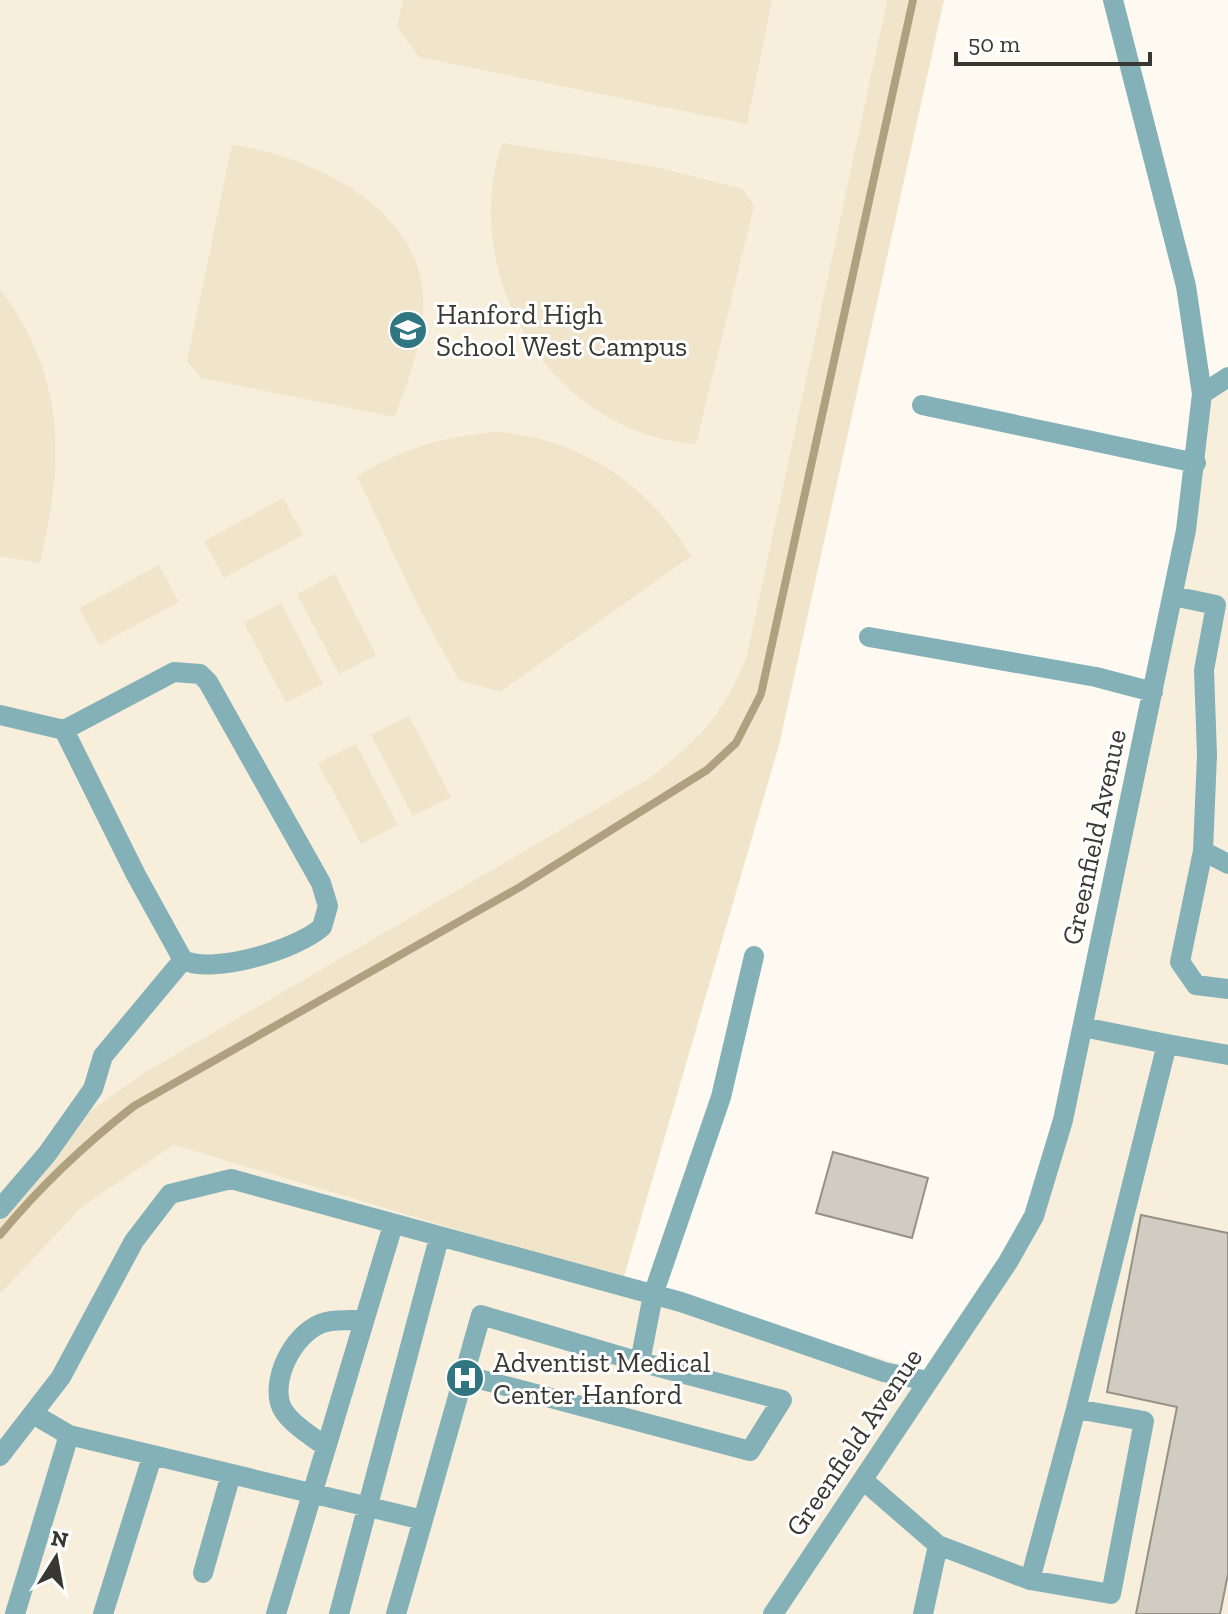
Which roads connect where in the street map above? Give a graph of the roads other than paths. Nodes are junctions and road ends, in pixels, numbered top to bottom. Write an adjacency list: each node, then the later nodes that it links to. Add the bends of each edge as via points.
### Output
1 (1113, 0): 3 (street, Greenfield Avenue, via 1186,286)
2 (1228, 377): 3 (street)
3 (1202, 394): 5 (street, Greenfield Avenue)
4 (922, 405): 5 (street)
5 (1196, 463): 6 (street, Greenfield Avenue)
6 (1173, 596): 7 (street); 9 (street, Greenfield Avenue)
7 (1222, 605): 12 (street, via 1204,670)
8 (869, 637): 9 (street)
9 (1153, 692): 17 (street, Greenfield Avenue)
10 (0, 715): 11 (street)
11 (64, 730): 15 (street); 15 (street, via 174,672 200,674 321,883 328,914 316,933 240,962 202,966)
12 (1203, 851): 13 (street); 16 (street, via 1180,962 1196,985)
13 (1228, 864)
14 (754, 956): 23 (street, via 721,1097)
15 (183, 960): 20 (street, via 103,1056 93,1089)
16 (1228, 989)
17 (1083, 1027): 18 (street); 27 (street, Greenfield Avenue, via 1050,1174 1034,1216)
18 (1167, 1044): 19 (street); 28 (street)
19 (1228, 1055)
20 (0, 1209)
21 (393, 1225): 22 (street); 24 (street); 29 (street, via 231,1179 170,1194 134,1241 61,1377)
22 (439, 1238): 23 (street); 37 (street)
23 (653, 1295): 25 (street); 27 (street, via 884,1372)
24 (364, 1320): 31 (street); 31 (street, via 325,1322 298,1339 280,1376 280,1404)
25 (640, 1362): 26 (street, via 481,1315); 26 (street, via 782,1400 750,1451)
26 (464, 1375): 38 (street)
27 (928, 1381): 35 (street, Greenfield Avenue)
28 (1076, 1409): 41 (street); 41 (street, via 1144,1421 1111,1594)
29 (33, 1414): 30 (street); 32 (street)
30 (69, 1435): 33 (street); 43 (street)
31 (326, 1447): 36 (street)
32 (0, 1456)
33 (152, 1457): 34 (street); 44 (street)
34 (231, 1474): 36 (street); 40 (street)
35 (863, 1480): 39 (street); 42 (street, Greenfield Avenue)
36 (312, 1492): 37 (street); 45 (street)
37 (369, 1506): 38 (street); 46 (street)
38 (423, 1520): 47 (street)
39 (938, 1545): 41 (street); 48 (street)
40 (203, 1573)
41 (1030, 1580)
42 (776, 1613)
43 (15, 1614)
44 (103, 1614)
45 (276, 1614)
46 (339, 1614)
47 (396, 1614)
48 (923, 1614)

